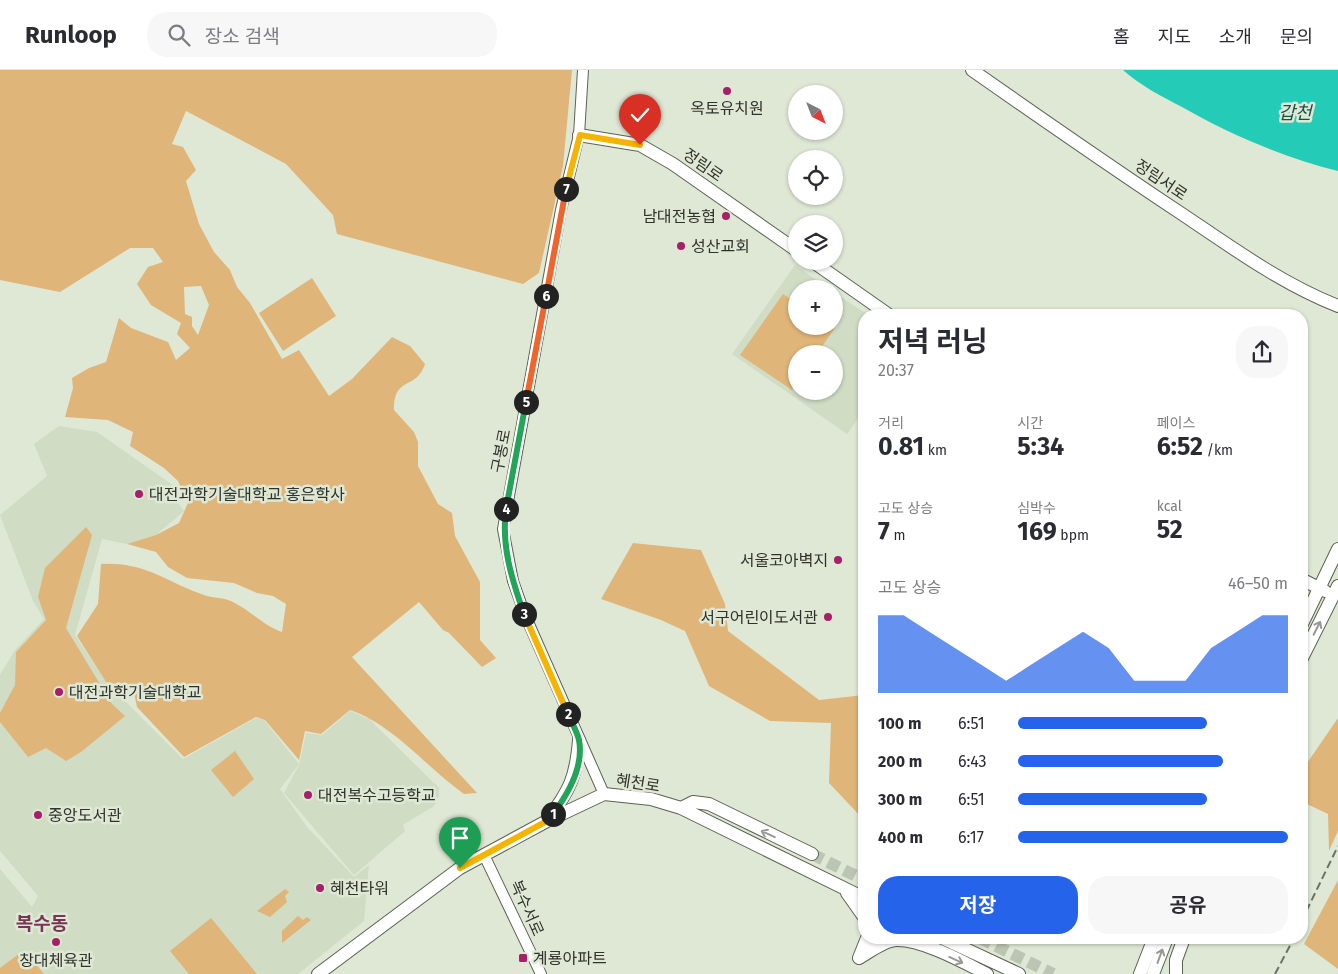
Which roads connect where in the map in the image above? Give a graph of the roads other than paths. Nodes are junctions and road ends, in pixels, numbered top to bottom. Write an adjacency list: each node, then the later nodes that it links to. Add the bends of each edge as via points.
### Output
1 (584, 70): 3 (street, 구봉로)
2 (972, 70): 6 (main road, 정림서로, via 1252,260)
3 (580, 135): 4 (main road, 정림로, via 640,145 679,168); 14 (street, 구봉로, via 561,210 504,529 513,581 525,615)
4 (788, 244)
5 (825, 270): 7 (main road)
6 (1338, 306)
7 (880, 309)
8 (1338, 549): 10 (main road)
9 (1308, 582): 10 (main road)
10 (1319, 588): 11 (main road); 12 (main road)
11 (1336, 591): 13 (main road, one-way to 11)
12 (1308, 611)
13 (1308, 646)
14 (579, 740): 15 (street, 구봉로); 17 (main road, via 572,785)
15 (604, 794): 16 (main road, 혜천로, via 651,799); 17 (main road, 혜천로)
16 (681, 808): 18 (main road, one-way to 16, via 709,804 693,802); 20 (main road, 혜천로)
17 (547, 821): 19 (main road, 혜천로)
18 (812, 854)
19 (484, 855): 31 (main road, 혜천로, via 460,868); 32 (street, 복수서로)
20 (844, 889): 21 (main road, 혜천로); 22 (main road)
21 (858, 895)
22 (858, 909)
23 (865, 944): 24 (main road, via 859,958)
24 (883, 944)
25 (925, 944): 33 (main road, one-way to 33)
26 (956, 944): 34 (main road)
27 (1152, 944): 30 (main road)
28 (1165, 944): 36 (main road, one-way to 28)
29 (1182, 944): 37 (main road, via 1176,960)
30 (1142, 969): 35 (main road)
31 (318, 974)
32 (541, 974)
33 (987, 974)
34 (1019, 974)
35 (1134, 974)
36 (1153, 974)
37 (1176, 974)

